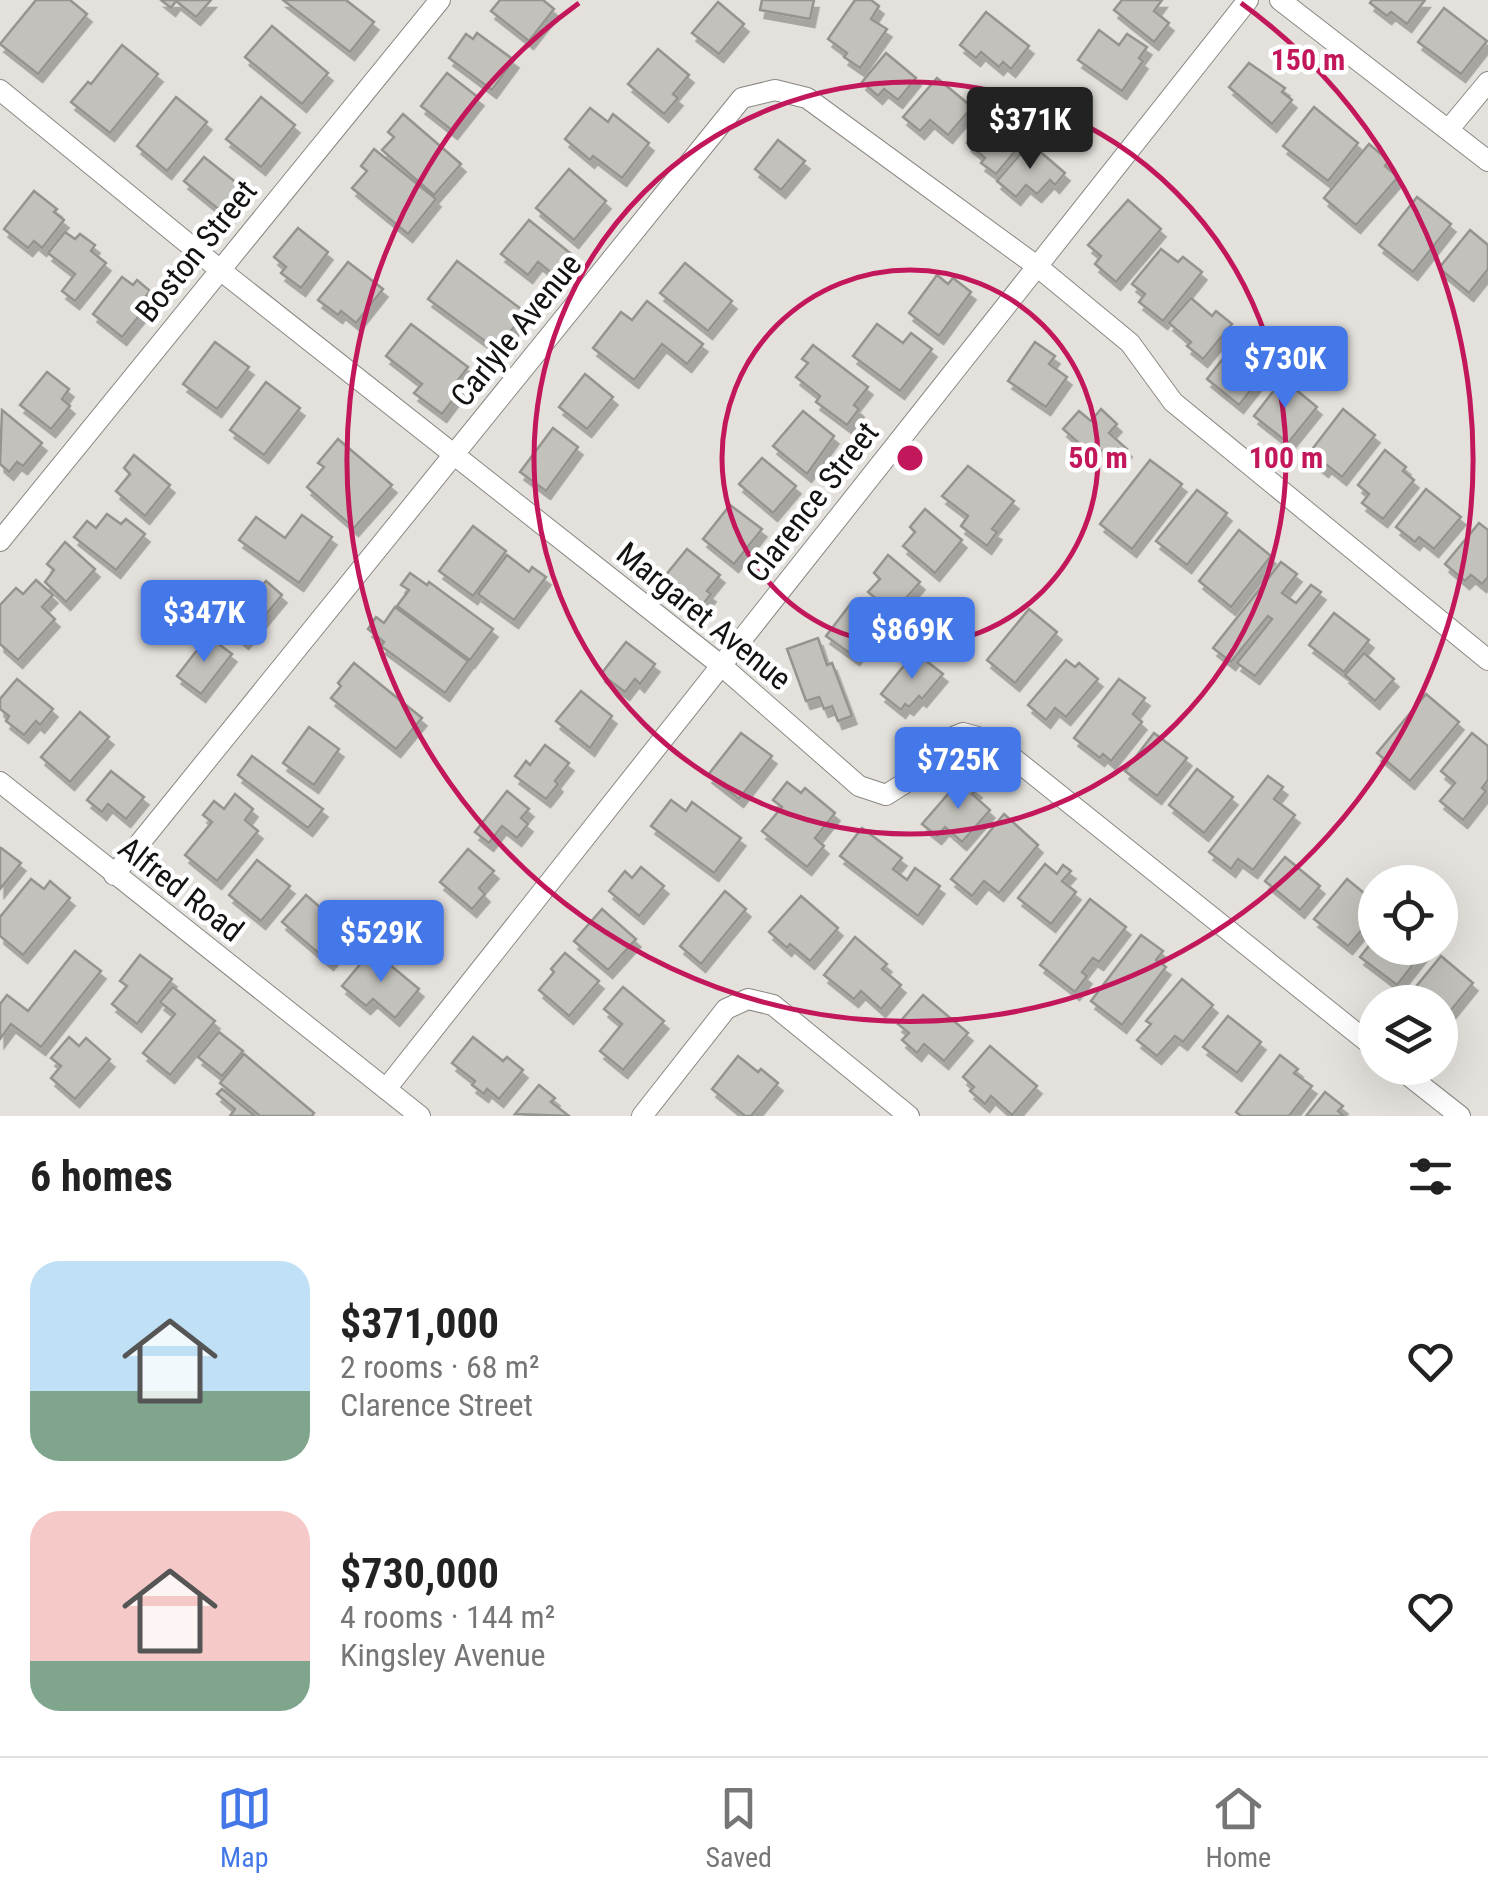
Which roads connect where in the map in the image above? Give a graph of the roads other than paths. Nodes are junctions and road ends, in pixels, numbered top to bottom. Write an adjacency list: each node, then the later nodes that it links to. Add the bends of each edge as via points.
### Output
1 (440, 0): 9 (street, Boston Street)
2 (1248, 0): 8 (street, Clarence Street)
3 (1280, 0): 6 (street)
4 (1488, 82): 6 (street)
5 (0, 90): 9 (street, Margaret Avenue)
6 (1449, 129): 7 (street)
7 (1488, 161)
8 (1038, 268): 10 (street, Carlyle Avenue, via 806,98 775,90 742,98); 12 (street, Carlyle Avenue, via 1130,343 1173,402); 13 (street, Clarence Street)
9 (219, 269): 10 (street, Margaret Avenue); 11 (street, Boston Street)
10 (454, 456): 13 (street, Margaret Avenue); 15 (street, Carlyle Avenue)
11 (0, 541)
12 (1488, 660)
13 (723, 667): 16 (street, Margaret Avenue, via 859,786 886,795 939,743 963,733 992,741); 18 (street, Clarence Street)
14 (0, 782): 15 (street, Alfred Road)
15 (114, 875): 18 (street, Alfred Road)
16 (1358, 1034)
17 (1421, 1085): 22 (street)
18 (386, 1089): 19 (street, Alfred Road)
19 (420, 1116)
20 (642, 1116): 21 (street, via 726,1009 748,998 773,1005)
21 (909, 1116)
22 (1460, 1116)

